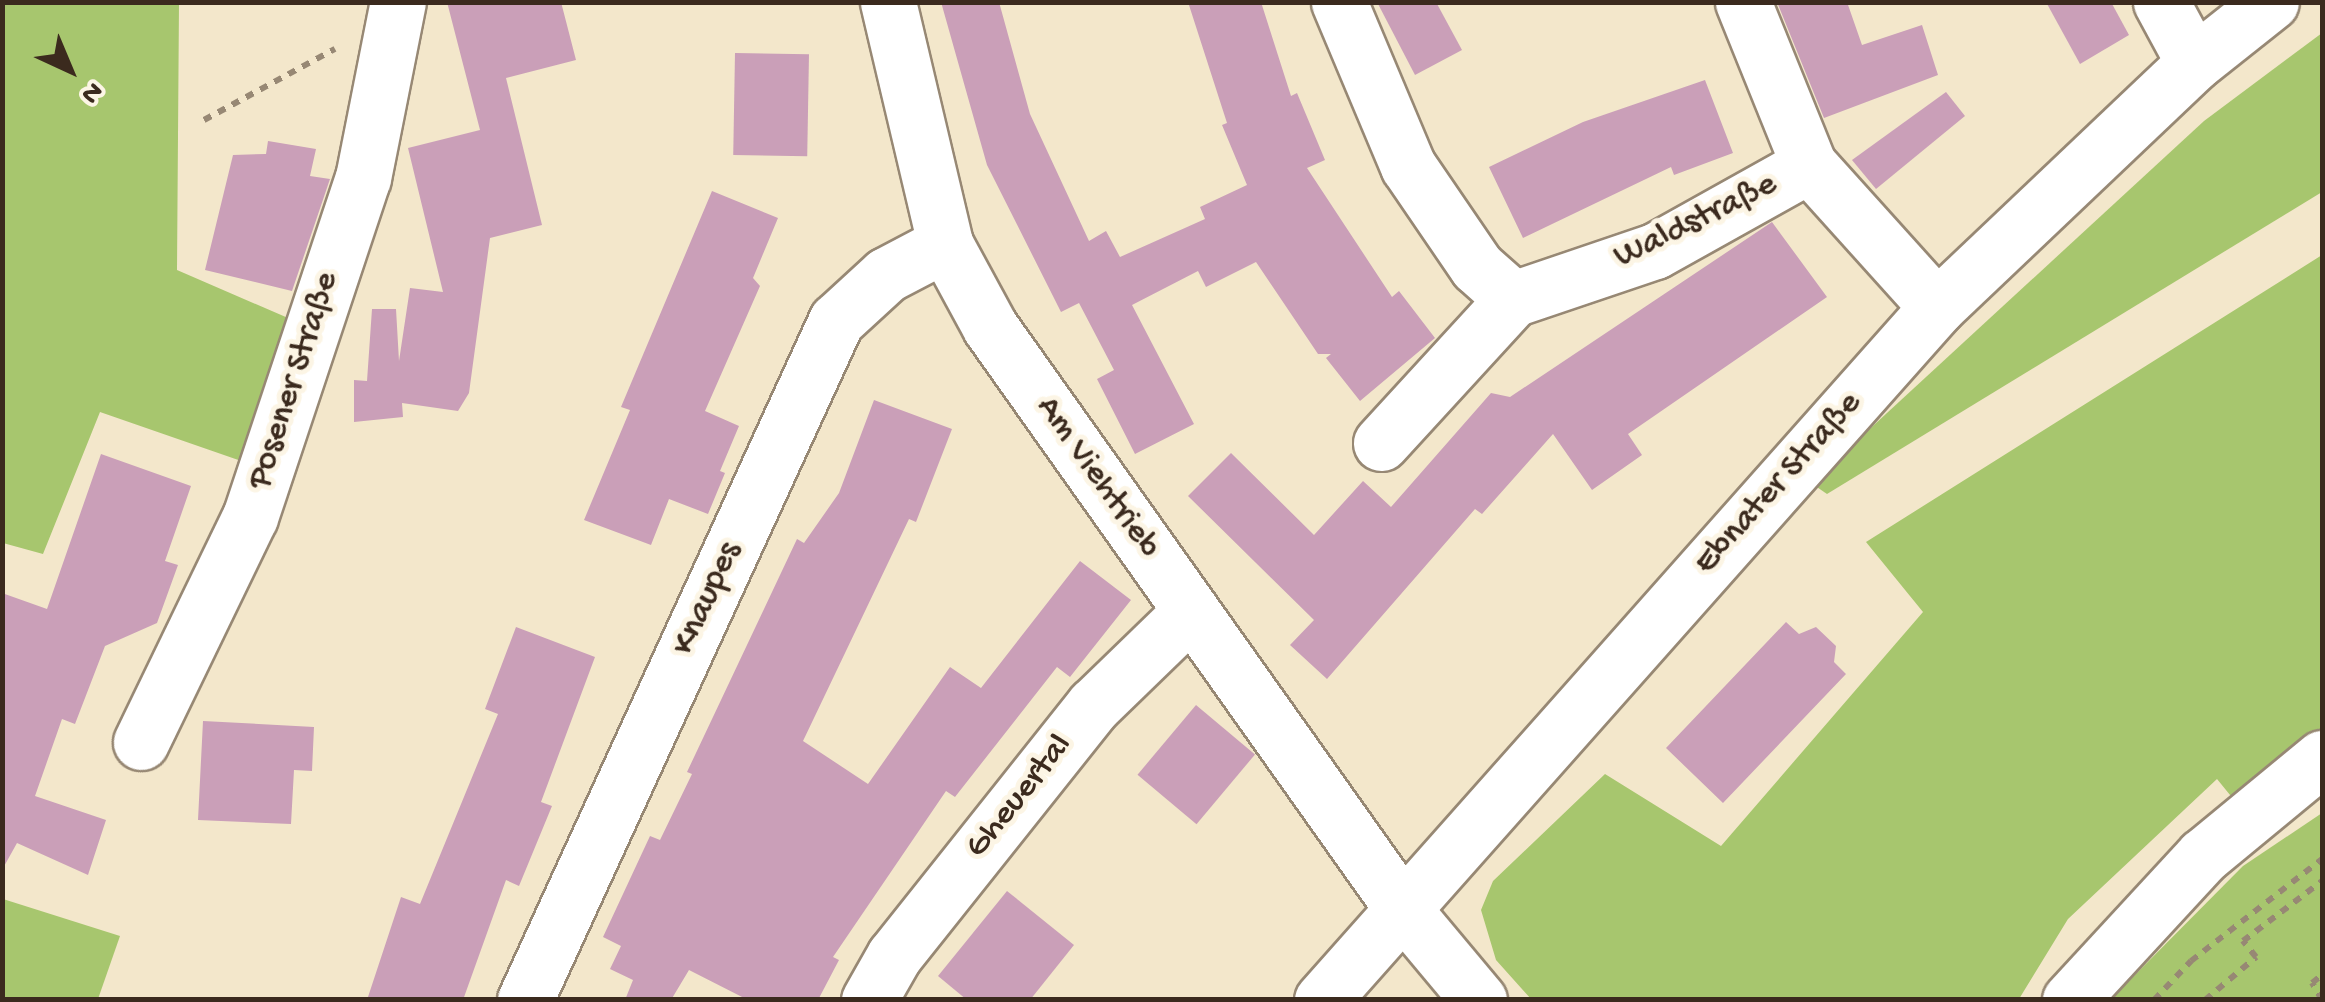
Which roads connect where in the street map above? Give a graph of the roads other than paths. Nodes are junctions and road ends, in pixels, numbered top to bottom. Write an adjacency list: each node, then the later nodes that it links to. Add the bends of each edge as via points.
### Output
1 (888, 2): 9 (street, Am Viehtrieb)
2 (1339, 2): 10 (street, via 1408,166 1477,266)
3 (1743, 2): 8 (street)
4 (2161, 2): 7 (street)
5 (2271, 2): 7 (street, Ebnater Straße)
6 (397, 7): 14 (street, Posener Straße, via 363,178 250,517)
7 (2194, 62): 11 (street, Ebnater Straße)
8 (1809, 165): 10 (street, Waldstraße, via 1654,251); 11 (street)
9 (945, 244): 13 (street, Am Viehtrieb, via 990,326); 17 (street, Knaupes, via 886,275 836,321)
10 (1513, 300): 12 (street)
11 (1937, 306): 16 (street, Ebnater Straße)
12 (1381, 443)
13 (1192, 612): 16 (street, Am Viehtrieb); 18 (street, Gheuertal, via 1094,705 894,956)
14 (141, 742)
15 (2322, 758): 21 (street, via 2202,856)
16 (1402, 908): 19 (street, Ebnater Straße); 20 (street, Am Viehtrieb)
17 (525, 1000)
18 (869, 1000)
19 (1322, 1000)
20 (1479, 1000)
21 (2070, 1000)

